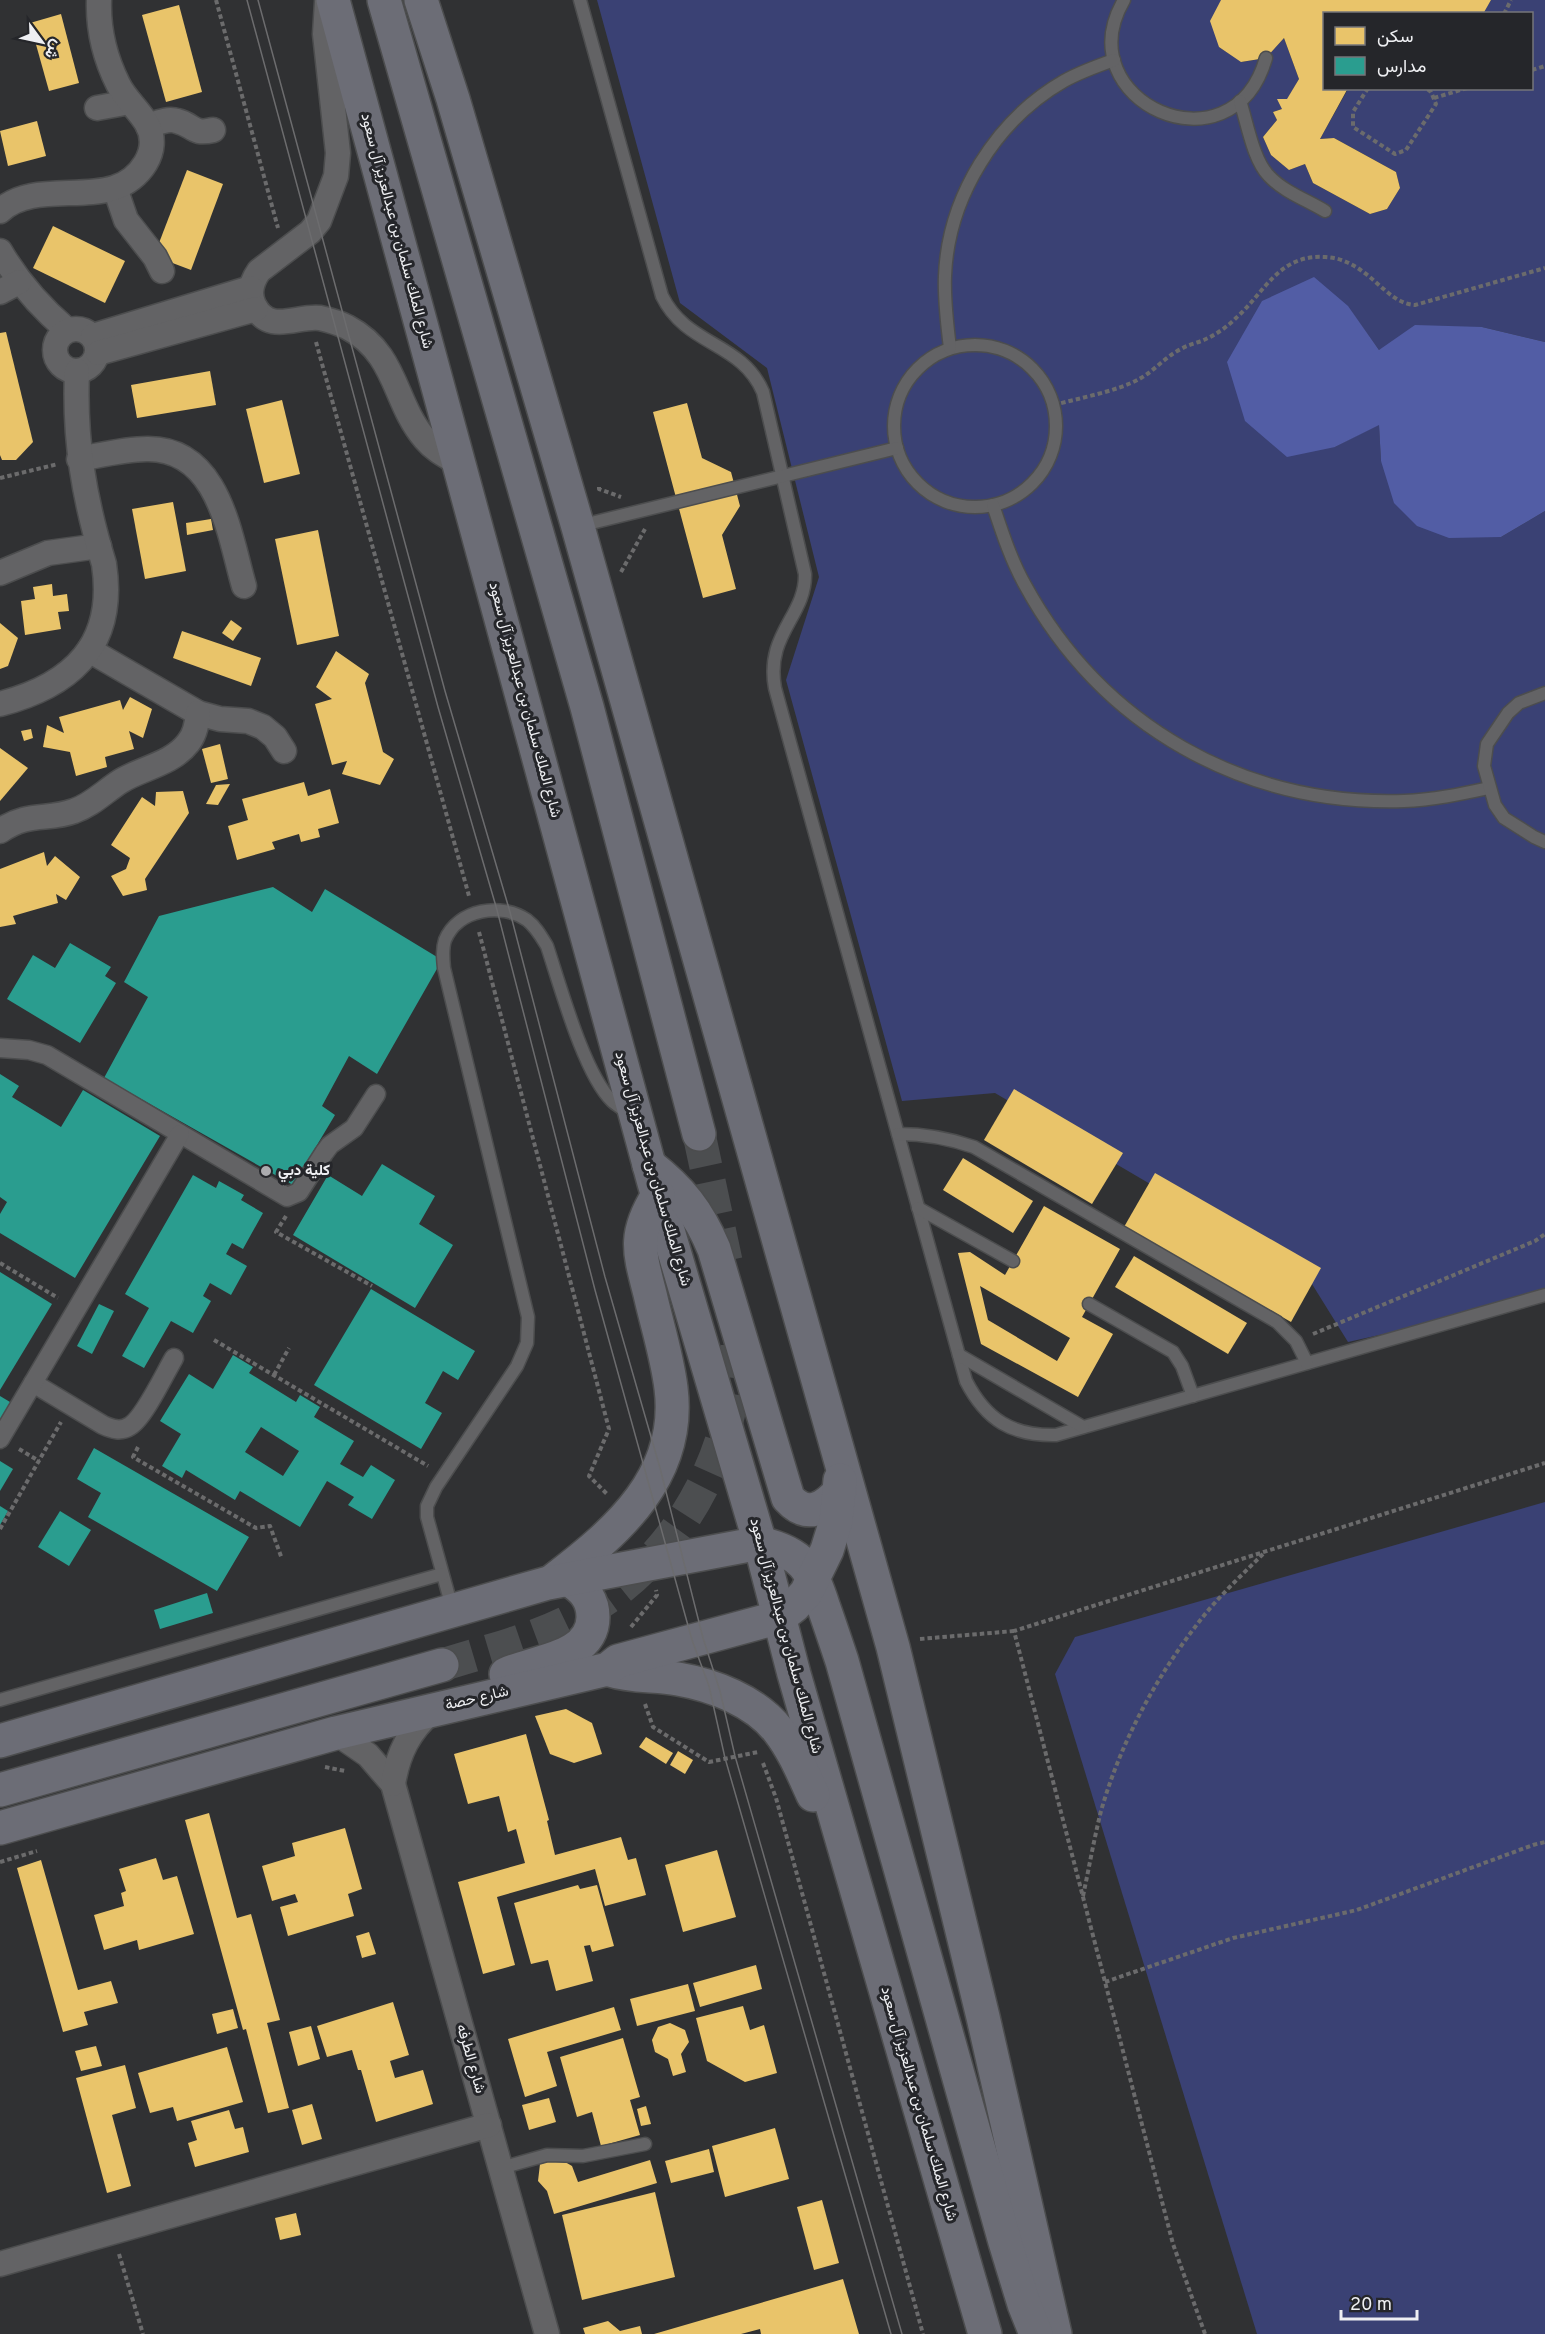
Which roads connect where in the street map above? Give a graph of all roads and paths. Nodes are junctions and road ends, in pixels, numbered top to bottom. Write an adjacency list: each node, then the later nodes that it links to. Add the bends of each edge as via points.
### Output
1 (99, 0): 16 (street, via 108,63)
2 (216, 0): 24 (path)
3 (327, 0): 24 (street, via 325,34 338,153 336,176 319,221)
4 (333, 0): 36 (main road, شارع الملك سلمان بن عبدالعزيز آل سعود)
5 (384, 0): 56 (main road, via 584,696)
6 (421, 0): 40 (main road)
7 (580, 0): 37 (lane, via 662,296 684,326 742,362 758,381)
8 (1124, 0): 10 (lane, via 1114,25)
9 (1266, 58): 15 (lane, via 1257,81)
10 (1114, 60): 15 (lane, via 1130,91 1158,112 1183,118 1209,117); 31 (lane, via 1071,78 1039,98 998,137 982,160 957,213 949,243 945,304)
11 (1367, 90): 14 (path, via 1353,112 1353,127 1395,154 1406,150 1436,104)
12 (1428, 90): 14 (path)
13 (1460, 90): 14 (path)
14 (1434, 98)
15 (1240, 101): 22 (lane, via 1267,174)
16 (130, 102): 17 (street); 18 (street)
17 (96, 108)
18 (148, 126): 19 (street, via 177,120 192,130); 20 (street, via 152,145 147,165 133,179)
19 (213, 130)
20 (115, 188): 21 (street, via 29,196); 26 (street, via 126,220)
21 (0, 211)
22 (1325, 211)
23 (0, 251): 27 (street)
24 (285, 253): 28 (street, via 254,279)
25 (1545, 268): 33 (path, via 1415,305 1401,302 1352,263 1325,257 1296,261 1272,277 1249,306 1206,340 1170,354 1140,379)
26 (162, 271)
27 (10, 287): 29 (street)
28 (254, 299): 30 (street); 36 (street, via 269,320 278,323 319,318 347,327 366,340 381,356 424,438)
29 (67, 330): 30 (street, via 86,331); 32 (street, via 56,343 57,359 69,370)
30 (95, 345): 32 (street, via 94,362)
31 (950, 348): 33 (lane, via 982,344 1014,354 1040,375); 34 (lane, via 933,356 908,380 895,413)
32 (77, 371): 35 (street)
33 (1054, 405): 39 (lane, via 1056,437 1045,468 1023,492)
34 (897, 448): 37 (lane); 39 (lane, via 914,479 941,500 975,507)
35 (79, 459): 38 (path); 41 (street); 43 (street, via 147,449 166,451 198,468 218,499)
36 (458, 463): 54 (main road, شارع الملك سلمان بن عبدالعزيز آل سعود)
37 (783, 476): 40 (lane); 57 (lane, via 805,582 775,651 773,675)
38 (0, 478)
39 (993, 505): 49 (lane, via 1024,584 1071,654 1130,713 1201,759 1280,789 1322,797 1406,801)
40 (578, 527): 81 (main road)
41 (99, 546): 42 (street, via 48,553); 44 (street, via 106,573 106,599 104,617)
42 (0, 573)
43 (244, 586)
44 (89, 650): 46 (street, via 59,681 40,692); 47 (street)
45 (1545, 693): 49 (lane, via 1519,703 1493,734 1484,755)
46 (0, 704)
47 (198, 713): 48 (street, via 263,727); 50 (street, via 190,742 179,753 135,773 72,812 31,817)
48 (284, 751)
49 (1489, 788): 51 (lane, via 1504,818)
50 (0, 831)
51 (1545, 842)
52 (0, 1048): 55 (street, via 47,1054)
53 (376, 1094): 59 (street, via 354,1128 330,1145)
54 (636, 1119): 58 (main road, شارع الملك سلمان بن عبدالعزيز آل سعود); 83 (lane, via 611,1100 594,1074 538,931 526,920 497,910 474,912 452,928 442,954 444,968 529,1330 517,1366)
55 (180, 1134): 59 (street, via 287,1197); 67 (street)
56 (699, 1134)
57 (898, 1134): 60 (lane); 69 (lane, via 949,1139 974,1148 1277,1322)
58 (653, 1180): 84 (main road, via 670,1181 707,1232 788,1498 810,1510 827,1505); 86 (main road, شارع الملك سلمان بن عبدالعزيز آل سعود); 91 (main road, via 640,1237 671,1387 668,1442 651,1486 628,1516)
59 (299, 1192): 64 (path, via 276,1232)
60 (918, 1208): 62 (lane); 71 (lane)
61 (1545, 1234): 69 (path)
62 (1014, 1261)
63 (0, 1263): 67 (path)
64 (372, 1286)
65 (1545, 1295): 73 (lane)
66 (1089, 1304): 76 (lane, via 1173,1352)
67 (77, 1309): 75 (street)
68 (214, 1340): 74 (path)
69 (1296, 1341): 73 (lane)
70 (289, 1348): 74 (path)
71 (959, 1355): 79 (lane); 79 (lane, via 973,1395 1009,1428 1040,1436)
72 (174, 1358): 78 (street)
73 (1307, 1363): 76 (lane)
74 (274, 1375): 83 (path)
75 (33, 1383): 77 (street); 80 (street)
76 (1193, 1396): 79 (lane)
77 (70, 1406): 78 (street, via 112,1430); 85 (path)
78 (132, 1426): 88 (path, via 146,1434 133,1457 256,1528 270,1526)
79 (1083, 1427)
80 (0, 1439)
81 (839, 1456): 84 (main road, شارع حصة); 126 (main road, via 903,1686)
82 (1545, 1463): 87 (path)
83 (444, 1475): 89 (lane, via 427,1506)
84 (840, 1491): 90 (main road, شارع حصة, via 836,1521)
85 (0, 1529)
86 (760, 1544): 90 (main road, via 792,1554); 91 (main road); 93 (main road, شارع الملك سلمان بن عبدالعزيز آل سعود)
87 (1266, 1550): 94 (path); 114 (path, via 1204,1616 1153,1690 1115,1770 1101,1811)
88 (282, 1559)
89 (442, 1574): 92 (lane); 100 (lane)
90 (814, 1577): 93 (main road, شارع حصة, via 806,1593); 96 (main road)
91 (559, 1581): 92 (main road); 102 (main road, via 580,1586 593,1608 590,1632 583,1643 573,1651 495,1678)
92 (453, 1612): 105 (main road)
93 (780, 1617): 98 (main road, شارع حصة, via 618,1661); 99 (main road, شارع الملك سلمان بن عبدالعزيز آل سعود)
94 (1014, 1631): 95 (path); 114 (path)
95 (916, 1640)
96 (842, 1661): 99 (main road, via 827,1633 811,1629 799,1636 795,1644); 125 (main road, via 1005,2242)
97 (442, 1665): 108 (main road)
98 (608, 1669): 101 (main road, via 621,1674 683,1680); 102 (main road, شارع حصة)
99 (794, 1674): 113 (main road, شارع الملك سلمان بن عبدالعزيز آل سعود)
100 (0, 1700)
101 (743, 1701): 113 (main road, via 762,1714 790,1747); 123 (path, via 776,1798)
102 (465, 1702): 103 (main road, شارع حصة)
103 (433, 1710): 104 (main road, شارع حصة); 107 (street, شارع الطرفه, via 401,1750)
104 (336, 1734): 107 (street, شارع الطرفه, via 368,1755); 109 (main road, شارع حصة)
105 (0, 1741)
106 (316, 1766): 107 (path)
107 (393, 1784): 116 (street, شارع الطرفه)
108 (0, 1790)
109 (0, 1828)
110 (1545, 1842): 115 (path, via 1357,1910 1233,1938)
111 (48, 1847): 112 (path)
112 (0, 1862)
113 (851, 1872): 124 (main road, شارع الملك سلمان بن عبدالعزيز آل سعود)
114 (1083, 1897): 115 (path)
115 (1105, 1982): 127 (path, via 1173,2244)
116 (489, 2125): 118 (street, شارع الطرفه); 119 (street)
117 (645, 2144): 118 (lane, via 583,2156 548,2155)
118 (501, 2168): 122 (street, شارع الطرفه)
119 (113, 2232): 120 (street); 121 (path)
120 (0, 2264)
121 (143, 2334)
122 (547, 2334)
123 (923, 2334)
124 (985, 2334)
125 (1036, 2334)
126 (1055, 2334)
127 (1205, 2334)

